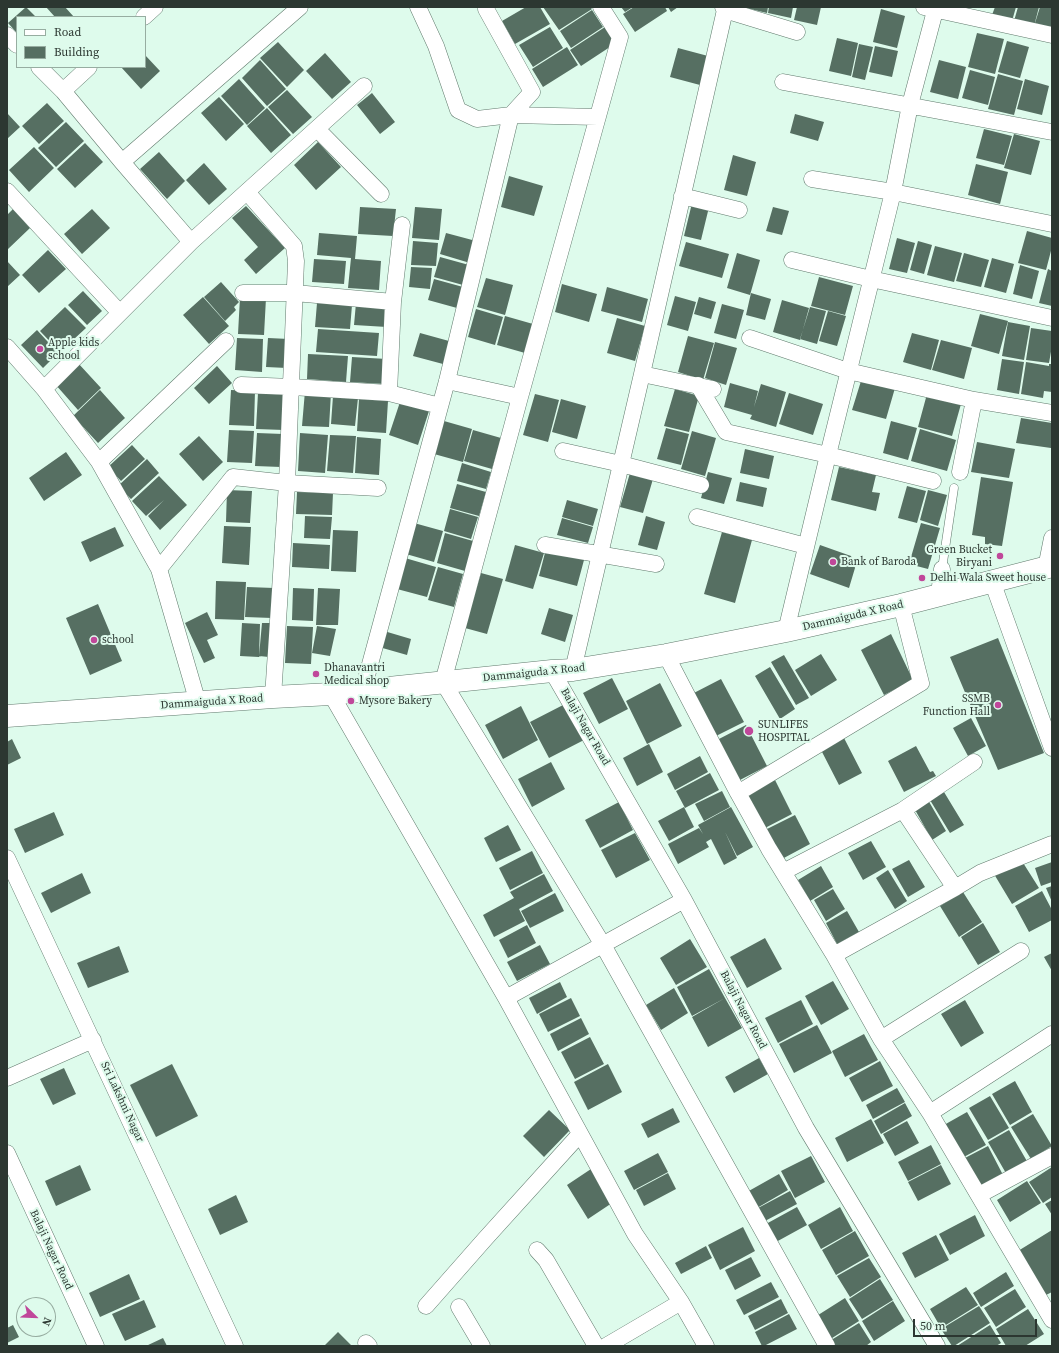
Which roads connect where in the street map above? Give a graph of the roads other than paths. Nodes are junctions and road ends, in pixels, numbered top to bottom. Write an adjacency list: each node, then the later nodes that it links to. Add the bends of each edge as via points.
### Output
1 (155, 7): 8 (street)
2 (300, 7): 23 (street)
3 (418, 7): 19 (street, via 436,46 458,110 477,119)
4 (601, 7): 20 (street, via 620,37)
5 (724, 8): 9 (street); 29 (street)
6 (932, 8): 11 (street); 18 (street)
7 (486, 9): 19 (street, via 532,92)
8 (145, 16)
9 (797, 32)
10 (7, 35): 12 (street)
11 (1052, 35)
12 (16, 44)
13 (40, 68): 17 (street)
14 (88, 68): 17 (street)
15 (783, 82): 18 (street)
16 (364, 86): 21 (street)
17 (63, 91): 23 (street)
18 (910, 105): 22 (street); 27 (street)
19 (511, 114): 20 (street); 46 (street)
20 (598, 117): 51 (street)
21 (317, 129): 26 (street); 28 (street)
22 (1052, 132)
23 (122, 162): 33 (street)
24 (812, 179): 27 (street)
25 (7, 191): 39 (street)
26 (247, 192): 33 (street); 37 (street, via 294,246)
27 (893, 192): 31 (street); 35 (street)
28 (381, 194)
29 (682, 196): 30 (street); 45 (street)
30 (739, 210)
31 (1052, 224)
32 (402, 225): 38 (street)
33 (191, 242): 39 (street)
34 (792, 260): 35 (street)
35 (871, 279): 40 (street); 44 (street)
36 (243, 293): 37 (street)
37 (295, 293): 38 (street); 48 (street)
38 (393, 302): 50 (street)
39 (120, 313): 49 (street)
40 (1052, 318)
41 (750, 338): 44 (street)
42 (226, 341): 57 (street)
43 (7, 347): 49 (street)
44 (848, 371): 52 (street); 56 (street)
45 (642, 374): 56 (street, via 706,387 726,432); 58 (street)
46 (447, 381): 51 (street); 53 (street)
47 (241, 385): 48 (street)
48 (292, 386): 50 (street); 61 (street)
49 (44, 389): 57 (street)
50 (389, 393): 53 (street)
51 (520, 397): 80 (street)
52 (974, 400): 54 (street); 59 (street)
53 (440, 406): 81 (street)
54 (1052, 413)
55 (563, 451): 58 (street)
56 (828, 455): 60 (street); 68 (street)
57 (98, 462): 72 (street)
58 (621, 464): 62 (street); 69 (street)
59 (960, 472)
60 (933, 481)
61 (287, 483): 63 (street); 72 (street, via 233,476); 83 (street)
62 (701, 486)
63 (378, 488)
64 (954, 488): 73 (lane)
65 (698, 517): 68 (street)
66 (1052, 538): 71 (street)
67 (545, 545): 69 (street)
68 (806, 546): 77 (street)
69 (600, 554): 70 (street); 79 (street)
70 (656, 564)
71 (1049, 567): 74 (street, Dammaiguda X Road)
72 (159, 569): 84 (street)
73 (942, 569): 75 (street)
74 (992, 581): 75 (street, Dammaiguda X Road); 86 (street)
75 (939, 595): 76 (street, Dammaiguda X Road)
76 (902, 605): 77 (street, Dammaiguda X Road); 88 (street, via 921,683)
77 (786, 631): 78 (street, Dammaiguda X Road)
78 (666, 655): 79 (street, Dammaiguda X Road); 88 (street)
79 (563, 671): 80 (street, Dammaiguda X Road); 94 (street, Balaji Nagar Road)
80 (443, 682): 81 (street, Dammaiguda X Road); 95 (street)
81 (363, 690): 82 (street, Dammaiguda X Road)
82 (331, 694): 83 (street, Dammaiguda X Road); 98 (street)
83 (273, 697): 84 (street, Dammaiguda X Road)
84 (198, 703): 85 (street, Dammaiguda X Road)
85 (7, 716)
86 (1052, 748)
87 (974, 762): 89 (street)
88 (738, 793): 92 (street)
89 (903, 810): 92 (street); 93 (street)
90 (1052, 844): 93 (street, via 980,873)
91 (7, 858): 101 (street, Sri Lakshni Nagar)
92 (783, 872): 97 (street)
93 (955, 888): 97 (street)
94 (684, 900): 95 (street); 120 (street, Balaji Nagar Road, via 806,1128)
95 (603, 945): 98 (street); 119 (street)
96 (1021, 950): 100 (street)
97 (834, 955): 100 (street)
98 (506, 998): 104 (street)
99 (1052, 1034): 103 (street)
100 (881, 1039): 103 (street)
101 (93, 1040): 102 (street); 114 (street, Sri Lakshni Nagar)
102 (7, 1078)
103 (930, 1113): 107 (street)
104 (580, 1134): 109 (street, via 635,1234); 110 (street)
105 (7, 1153): 113 (street, Balaji Nagar Road)
106 (1052, 1156): 107 (street)
107 (979, 1195): 112 (street)
108 (537, 1250): 116 (street, via 546,1260)
109 (681, 1302): 117 (street); 118 (street)
110 (426, 1306)
111 (459, 1307): 115 (street)
112 (1052, 1320)
113 (96, 1346)
114 (235, 1346)
115 (482, 1346)
116 (596, 1346)
117 (606, 1346)
118 (706, 1346)
119 (827, 1346)
120 (937, 1346)

